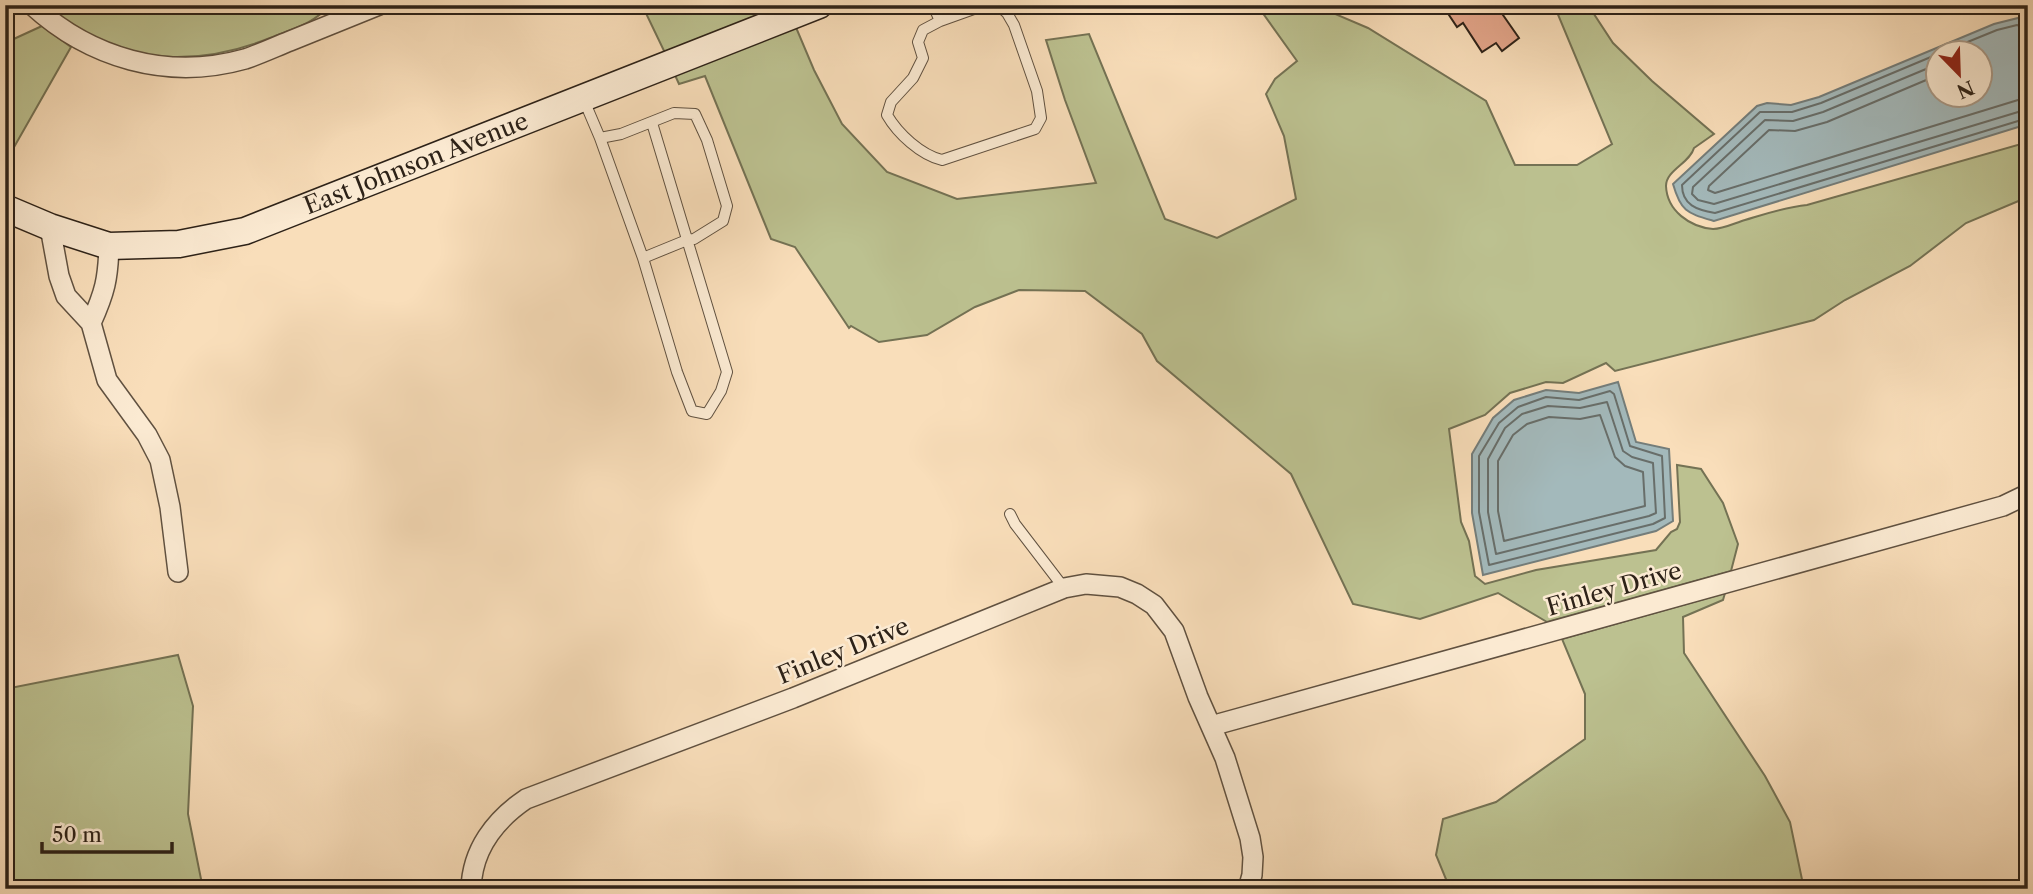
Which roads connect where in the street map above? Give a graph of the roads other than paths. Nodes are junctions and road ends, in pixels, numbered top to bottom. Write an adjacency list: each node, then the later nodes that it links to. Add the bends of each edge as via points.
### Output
1 (32, 5): 2 (street, via 51,23 102,52 130,61 188,68 246,58)
2 (379, 5)
3 (818, 5): 6 (main road, East Johnson Avenue)
4 (933, 5): 5 (lane)
5 (940, 21): 5 (lane, via 923,30 918,41 923,58 913,78 891,102 887,115 893,125 929,157 943,160 1035,129 1041,118 1037,91 1007,13 999,6 982,6)
6 (583, 98): 8 (lane); 12 (main road, East Johnson Avenue, via 245,231 179,244)
7 (652, 123): 8 (lane); 11 (lane); 11 (lane, via 674,113 695,114 727,206 723,221)
8 (600, 138): 13 (lane)
9 (5, 208): 10 (main road, East Johnson Avenue)
10 (50, 227): 12 (main road, East Johnson Avenue); 14 (street, via 66,296)
11 (687, 240): 13 (lane); 13 (lane, via 727,372 707,414 692,411)
12 (109, 246): 14 (street, via 106,286)
13 (643, 258)
14 (91, 323): 17 (street, via 107,380 160,460)
15 (2028, 494): 19 (street, Finley Drive, via 2003,506)
16 (1010, 514): 18 (lane)
17 (178, 572)
18 (1064, 588): 19 (street, Finley Drive, via 1107,584 1138,594 1154,605 1174,631); 20 (street, Finley Drive, via 526,799 505,814 484,842)
19 (1211, 726): 21 (street, Finley Drive, via 1250,838 1253,857)
20 (471, 889)
21 (1248, 889)

